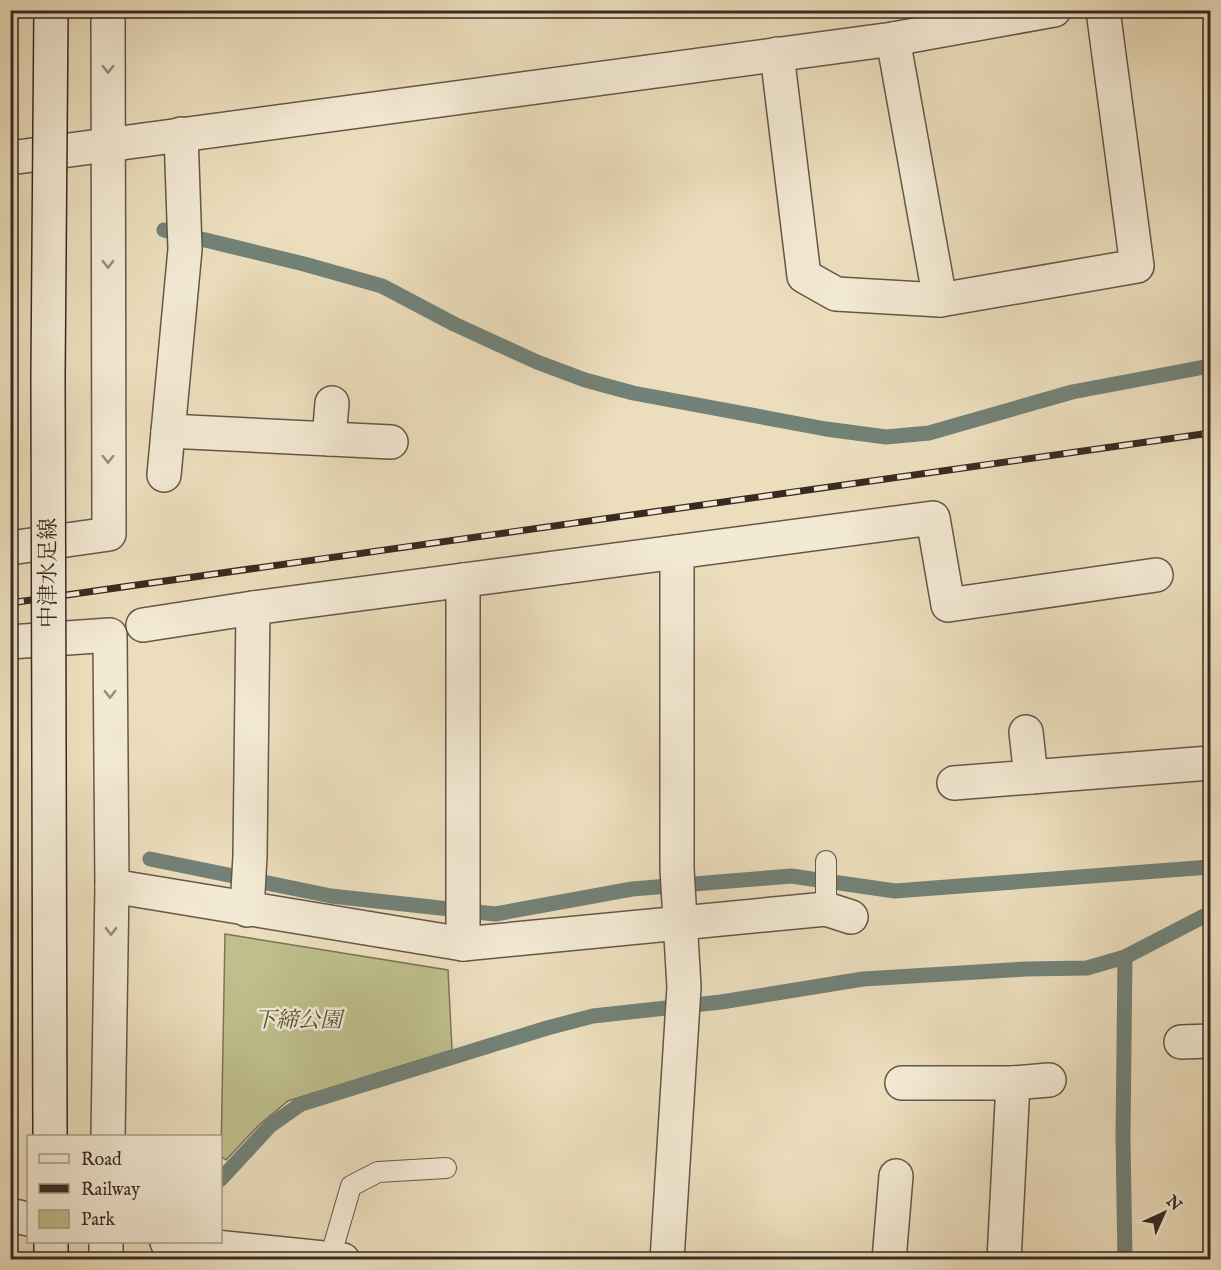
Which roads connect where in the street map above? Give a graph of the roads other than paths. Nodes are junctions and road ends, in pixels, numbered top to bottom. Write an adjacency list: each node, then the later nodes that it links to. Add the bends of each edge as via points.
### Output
1 (51, 10): 36 (street, 中津水足線, bridge)
2 (108, 10): 8 (street, one-way to 8)
3 (1054, 10): 5 (street)
4 (1103, 10): 10 (street, via 1137,266)
5 (893, 39): 6 (street); 10 (street)
6 (777, 54): 7 (street); 10 (street, via 804,276 836,294)
7 (181, 134): 8 (street); 12 (street, via 185,234)
8 (108, 144): 9 (street); 16 (street, one-way to 16, via 109,534)
9 (10, 158)
10 (940, 300)
11 (332, 403): 13 (street)
12 (168, 431): 13 (street); 15 (street)
13 (329, 439): 14 (street)
14 (391, 442)
15 (164, 475)
16 (10, 548)
17 (677, 552): 18 (street, via 933,518 948,605); 19 (street); 29 (street)
18 (1156, 575)
19 (463, 580): 20 (street); 32 (street)
20 (253, 608): 21 (street); 31 (street)
21 (143, 625)
22 (10, 642): 28 (street, one-way to 28, via 110,635)
23 (1026, 732): 25 (street)
24 (1210, 763): 25 (street)
25 (1031, 777): 26 (street)
26 (954, 783)
27 (826, 861): 30 (lane)
28 (112, 886): 31 (street); 37 (street, one-way to 37)
29 (679, 897): 30 (street); 32 (street); 49 (street, via 684,1019)
30 (835, 906)
31 (247, 910): 32 (street)
32 (463, 934)
33 (1049, 1080): 35 (street)
34 (902, 1083): 35 (street)
35 (1013, 1083): 51 (street)
36 (50, 1135)
37 (108, 1135)
38 (446, 1168): 46 (lane, via 378,1172 351,1186)
39 (896, 1176): 50 (street)
40 (10, 1215): 41 (street)
41 (27, 1219)
42 (51, 1243): 47 (street)
43 (106, 1243): 48 (street)
44 (176, 1243): 45 (street)
45 (289, 1256): 46 (street)
46 (337, 1259)
47 (51, 1260)
48 (106, 1260)
49 (668, 1260)
50 (889, 1260)
51 (1004, 1260)

